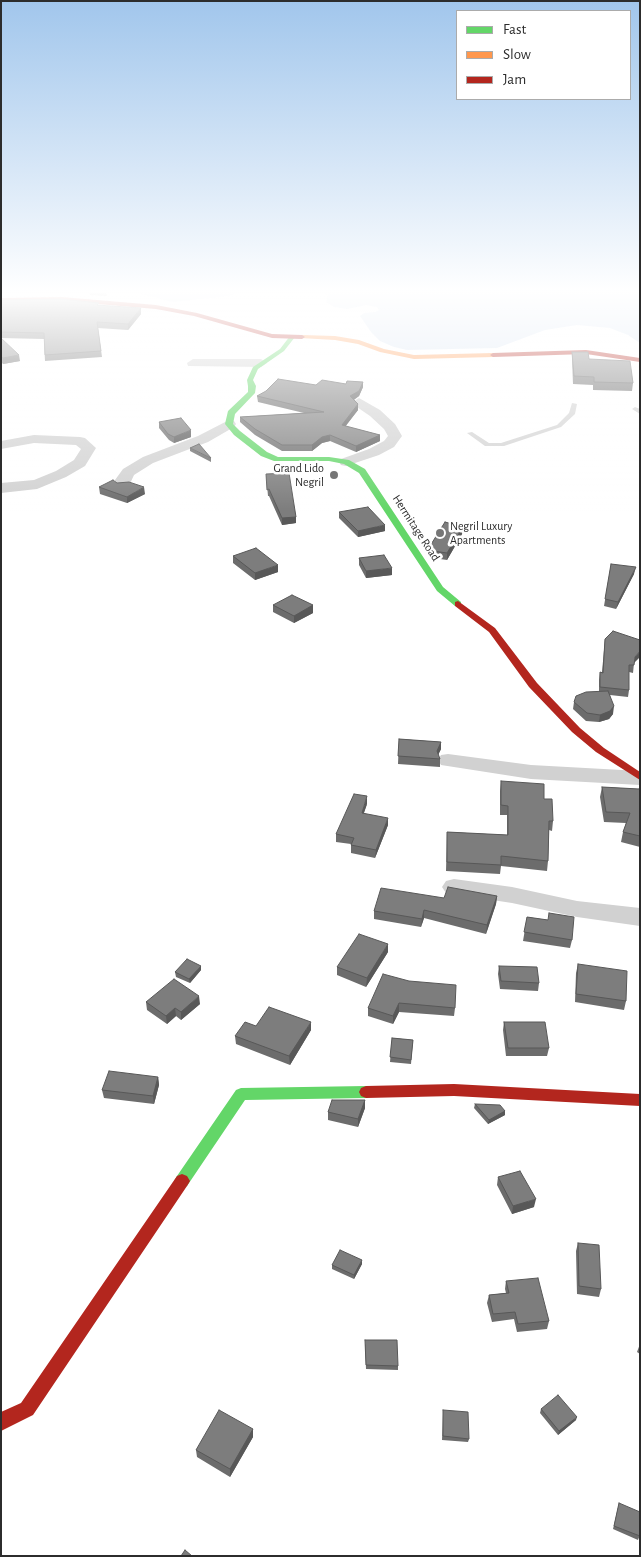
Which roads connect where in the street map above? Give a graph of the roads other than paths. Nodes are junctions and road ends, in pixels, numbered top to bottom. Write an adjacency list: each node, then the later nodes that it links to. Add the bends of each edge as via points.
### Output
1 (259, 366): 4 (street, via 252,374 251,393 231,412)
2 (359, 402): 7 (street, via 390,426 395,436 389,444 374,452)
3 (574, 404): 5 (lane, via 572,414 559,426 502,445 487,445)
4 (229, 424): 7 (street, Hermitage Road, via 264,454 277,459); 8 (street, via 195,442 148,460 128,472 122,480)
5 (470, 433)
6 (1, 445): 9 (street, via 34,439 62,439 80,441 89,448 80,463 61,474 37,484)
7 (346, 462): 11 (street, Hermitage Road, via 362,471 440,589 492,630 532,685 576,730)
8 (123, 485)
9 (1, 488)
10 (448, 760): 11 (street, via 531,772)
11 (640, 777)
12 (454, 887): 13 (street)
13 (640, 917)
14 (640, 1100): 15 (street, via 454,1090 241,1094 27,1409)
15 (1, 1422)

